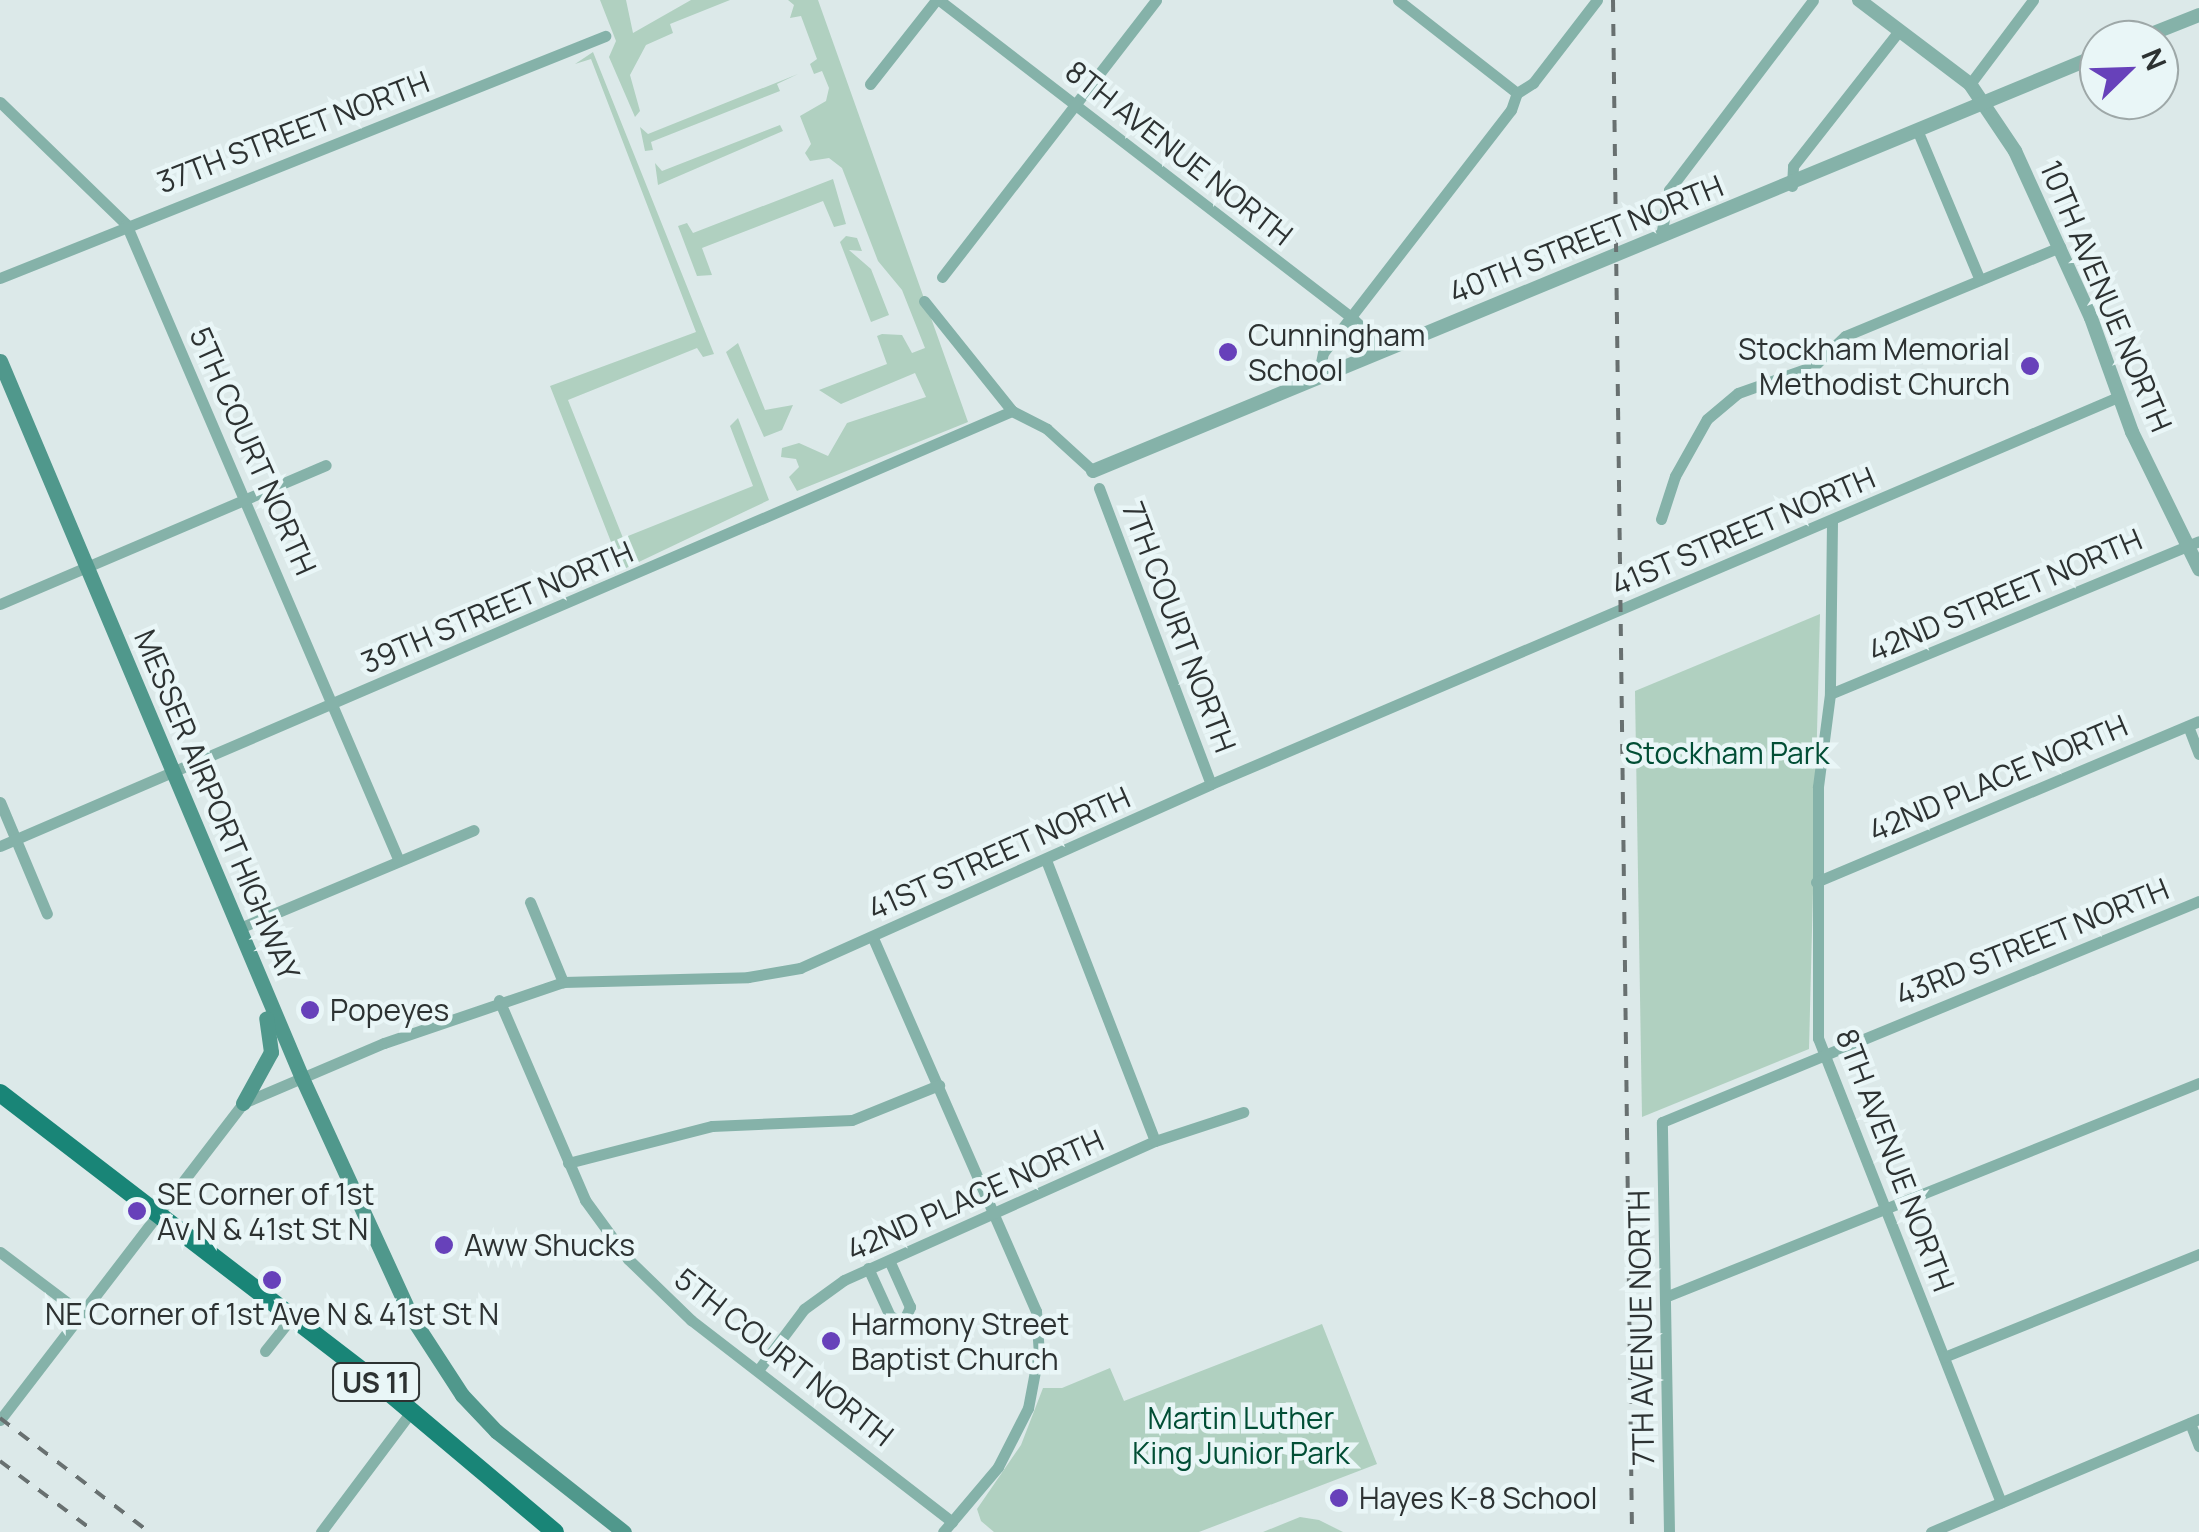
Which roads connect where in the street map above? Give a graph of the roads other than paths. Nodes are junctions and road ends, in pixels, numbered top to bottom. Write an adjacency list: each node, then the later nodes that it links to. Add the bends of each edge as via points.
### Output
1 (937, 0): 11 (street); 16 (street, 8TH AVENUE NORTH)
2 (1156, 0): 16 (street)
3 (1398, 0): 13 (street)
4 (1597, 0): 13 (street)
5 (1813, 0): 20 (street, via 1669,190)
6 (1859, 0): 8 (street, 10TH AVENUE NORTH)
7 (2033, 0): 12 (street)
8 (1899, 31): 12 (street, 10TH AVENUE NORTH); 18 (street, via 1793,166)
9 (605, 36): 19 (street, 37TH STREET NORTH)
10 (2079, 63): 14 (street, 40TH STREET NORTH)
11 (870, 84)
12 (1970, 84): 14 (street, 10TH AVENUE NORTH)
13 (1517, 93): 26 (street, via 1511,110)
14 (1983, 101): 17 (street, 40TH STREET NORTH); 21 (street, 10TH AVENUE NORTH)
15 (0, 102): 19 (street, 5TH COURT NORTH)
16 (1076, 104): 22 (street); 26 (street, 8TH AVENUE NORTH)
17 (1918, 132): 18 (street, 40TH STREET NORTH); 24 (street)
18 (1792, 186): 20 (street, 40TH STREET NORTH)
19 (126, 224): 23 (street, 37TH STREET NORTH); 35 (street, 5TH COURT NORTH)
20 (1661, 236): 27 (street, 40TH STREET NORTH)
21 (2060, 247): 24 (street); 30 (street, 10TH AVENUE NORTH)
22 (942, 277)
23 (0, 278)
24 (1980, 280): 36 (street, via 1845,336 1814,366 1738,392 1708,419)
25 (924, 301): 31 (street)
26 (1351, 316): 27 (street, 8TH AVENUE NORTH); 29 (street, via 1324,353)
27 (1385, 350): 29 (street, 40TH STREET NORTH)
28 (0, 361): 39 (main road, MESSER AIRPORT HIGHWAY)
29 (1318, 378): 33 (street, 40TH STREET NORTH)
30 (2118, 397): 37 (street, 41ST STREET NORTH); 38 (street, 10TH AVENUE NORTH)
31 (1012, 411): 33 (street, via 1047,430); 43 (street, 39TH STREET NORTH)
32 (326, 464): 35 (street)
33 (1093, 470)
34 (1099, 488): 47 (street, 7TH COURT NORTH)
35 (246, 498): 39 (street); 43 (street, 5TH COURT NORTH)
36 (1661, 519)
37 (1832, 522): 42 (street, 8TH AVENUE NORTH); 47 (street, 41ST STREET NORTH)
38 (2192, 544): 40 (street, 10TH AVENUE NORTH); 42 (street, 42ND STREET NORTH)
39 (88, 567): 41 (street); 46 (main road, MESSER AIRPORT HIGHWAY)
40 (2199, 569)
41 (0, 604)
42 (1830, 694): 54 (street, 8TH AVENUE NORTH)
43 (335, 704): 46 (street, 39TH STREET NORTH); 53 (street, 5TH COURT NORTH)
44 (2194, 723): 45 (street); 54 (street, 42ND PLACE NORTH)
45 (2199, 754)
46 (176, 770): 50 (street, 39TH STREET NORTH); 58 (main road, MESSER AIRPORT HIGHWAY)
47 (1211, 784): 52 (street, 41ST STREET NORTH)
48 (0, 802): 50 (street)
49 (474, 830): 53 (street)
50 (16, 839): 51 (street, 39TH STREET NORTH); 57 (street)
51 (0, 846)
52 (1046, 860): 59 (street, 41ST STREET NORTH); 71 (street)
53 (399, 861): 58 (street)
54 (1816, 882): 63 (street, 8TH AVENUE NORTH)
55 (2199, 901): 63 (street, 43RD STREET NORTH)
56 (530, 902): 61 (street)
57 (47, 914)
58 (242, 927): 60 (main road, MESSER AIRPORT HIGHWAY)
59 (874, 938): 61 (street, 41ST STREET NORTH, via 800,968 748,976); 66 (street)
60 (256, 971): 64 (main road, MESSER AIRPORT HIGHWAY); 68 (main road, via 255,991 273,1036)
61 (562, 982): 62 (street, 41ST STREET NORTH)
62 (499, 1000): 64 (street, 41ST STREET NORTH); 72 (street, 5TH COURT NORTH)
63 (1822, 1056): 70 (street, 43RD STREET NORTH); 74 (street, 8TH AVENUE NORTH)
64 (302, 1078): 68 (street, 41ST STREET NORTH); 94 (main road, MESSER AIRPORT HIGHWAY, via 382,1262 462,1395 496,1431)
65 (2199, 1083): 74 (street)
66 (939, 1085): 72 (street, via 852,1120 712,1126); 73 (street)
67 (0, 1093): 75 (main road, US 11)
68 (243, 1103): 75 (street, 41ST STREET NORTH)
69 (1242, 1112): 71 (street, 42ND PLACE NORTH)
70 (1662, 1122): 80 (street, 7TH AVENUE NORTH)
71 (1155, 1142): 73 (street, 42ND PLACE NORTH)
72 (568, 1163): 85 (street, 5TH COURT NORTH, via 605,1232 643,1277)
73 (998, 1212): 78 (street, 42ND PLACE NORTH); 91 (street, via 1031,1292 1039,1350 1028,1408 998,1466)
74 (1885, 1213): 80 (street); 84 (street, 8TH AVENUE NORTH)
75 (158, 1215): 81 (street, 41ST STREET NORTH); 82 (main road, US 11)
76 (0, 1252): 81 (street)
77 (2199, 1254): 84 (street)
78 (889, 1260): 79 (street, 42ND PLACE NORTH); 79 (street, via 910,1307 903,1322 890,1316)
79 (868, 1268): 85 (street, 42ND PLACE NORTH, via 804,1309)
80 (1665, 1297): 95 (street, 7TH AVENUE NORTH)
81 (80, 1312): 87 (street, 41ST STREET NORTH)
82 (292, 1317): 83 (street); 86 (main road, US 11)
83 (265, 1352)
84 (1944, 1357): 90 (street, 8TH AVENUE NORTH)
85 (759, 1369): 91 (street, 5TH COURT NORTH)
86 (410, 1413): 92 (street); 93 (main road, US 11)
87 (0, 1420)
88 (2194, 1421): 89 (street); 90 (street)
89 (2199, 1446)
90 (2001, 1502): 96 (street)
91 (947, 1527)
92 (320, 1530)
93 (556, 1532)
94 (624, 1532)
95 (1669, 1532)
96 (1931, 1532)

